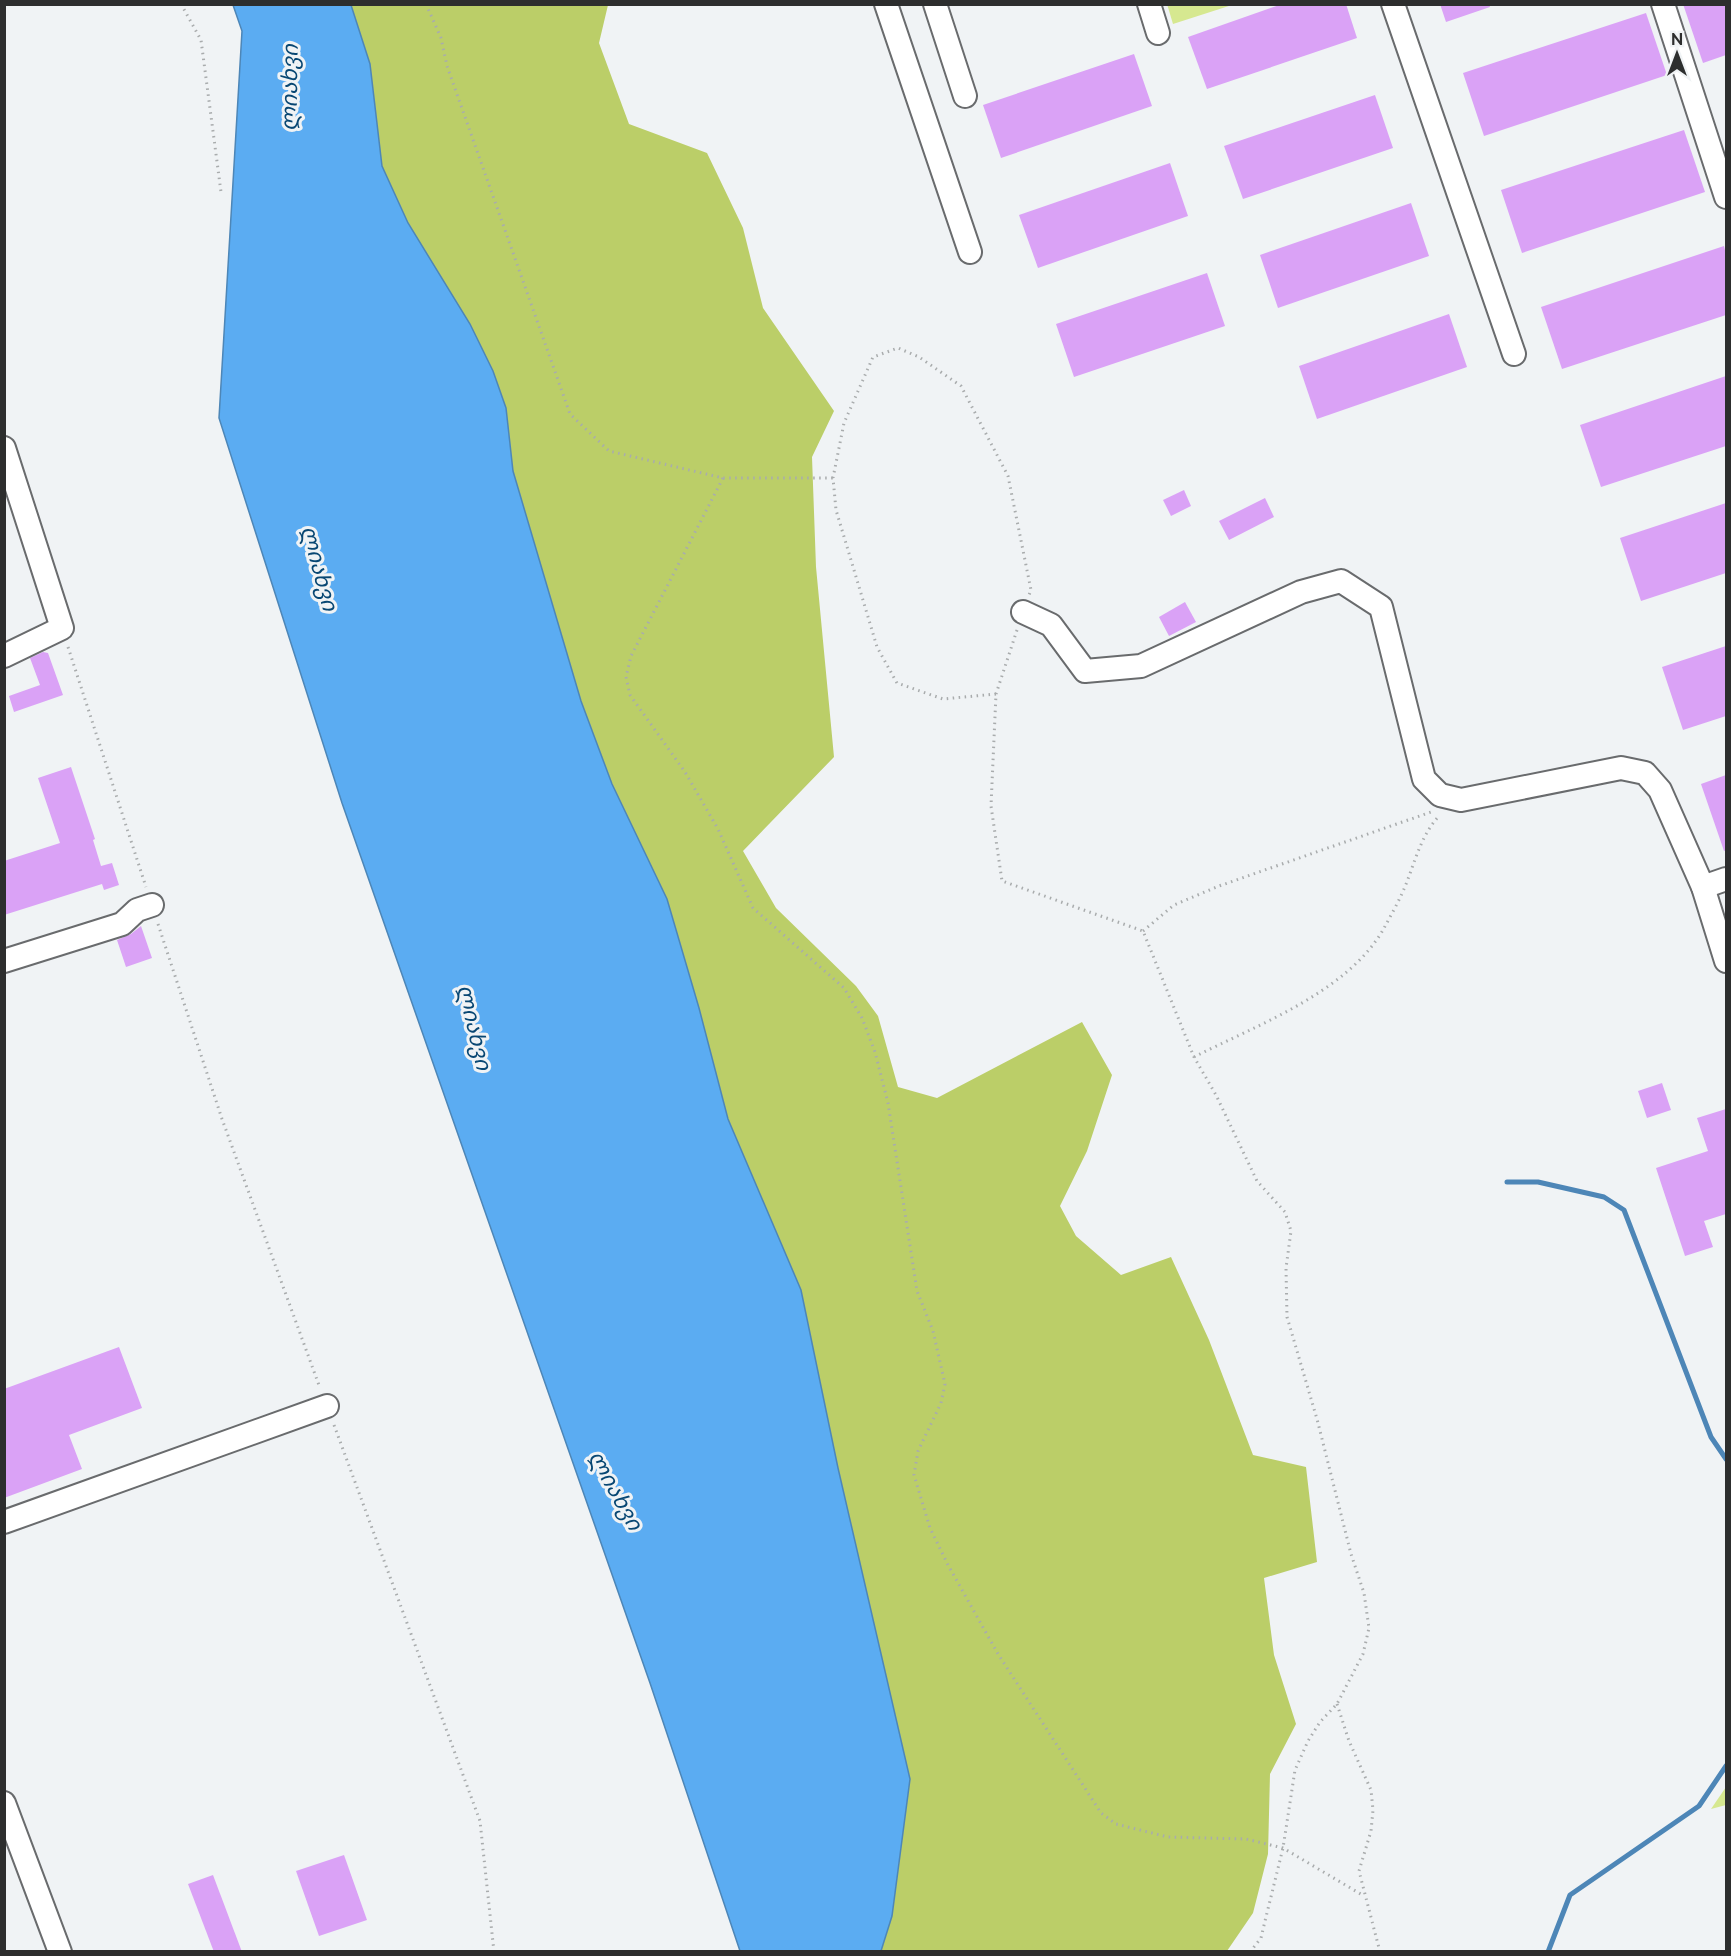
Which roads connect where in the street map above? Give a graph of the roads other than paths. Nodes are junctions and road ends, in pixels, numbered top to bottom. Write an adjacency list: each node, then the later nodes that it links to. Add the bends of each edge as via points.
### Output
1 (886, 4): 9 (street)
2 (935, 4): 7 (street)
3 (1149, 4): 6 (street)
4 (1393, 4): 10 (street)
5 (1663, 4): 8 (street)
6 (1158, 33)
7 (965, 96)
8 (1726, 197)
9 (970, 252)
10 (1514, 354)
11 (4, 448): 13 (street, via 62,628)
12 (1023, 612): 15 (street, via 1052,625 1085,671 1141,666 1301,592 1341,581 1381,607 1424,779 1440,795 1461,800 1621,768 1645,773 1660,790)
13 (4, 656)
14 (1726, 879): 15 (street)
15 (1703, 886): 18 (street)
16 (152, 905): 17 (street, via 137,910 122,924)
17 (4, 961)
18 (1726, 961)
19 (327, 1406): 20 (street)
20 (4, 1522)
21 (4, 1803): 22 (street)
22 (60, 1952)

